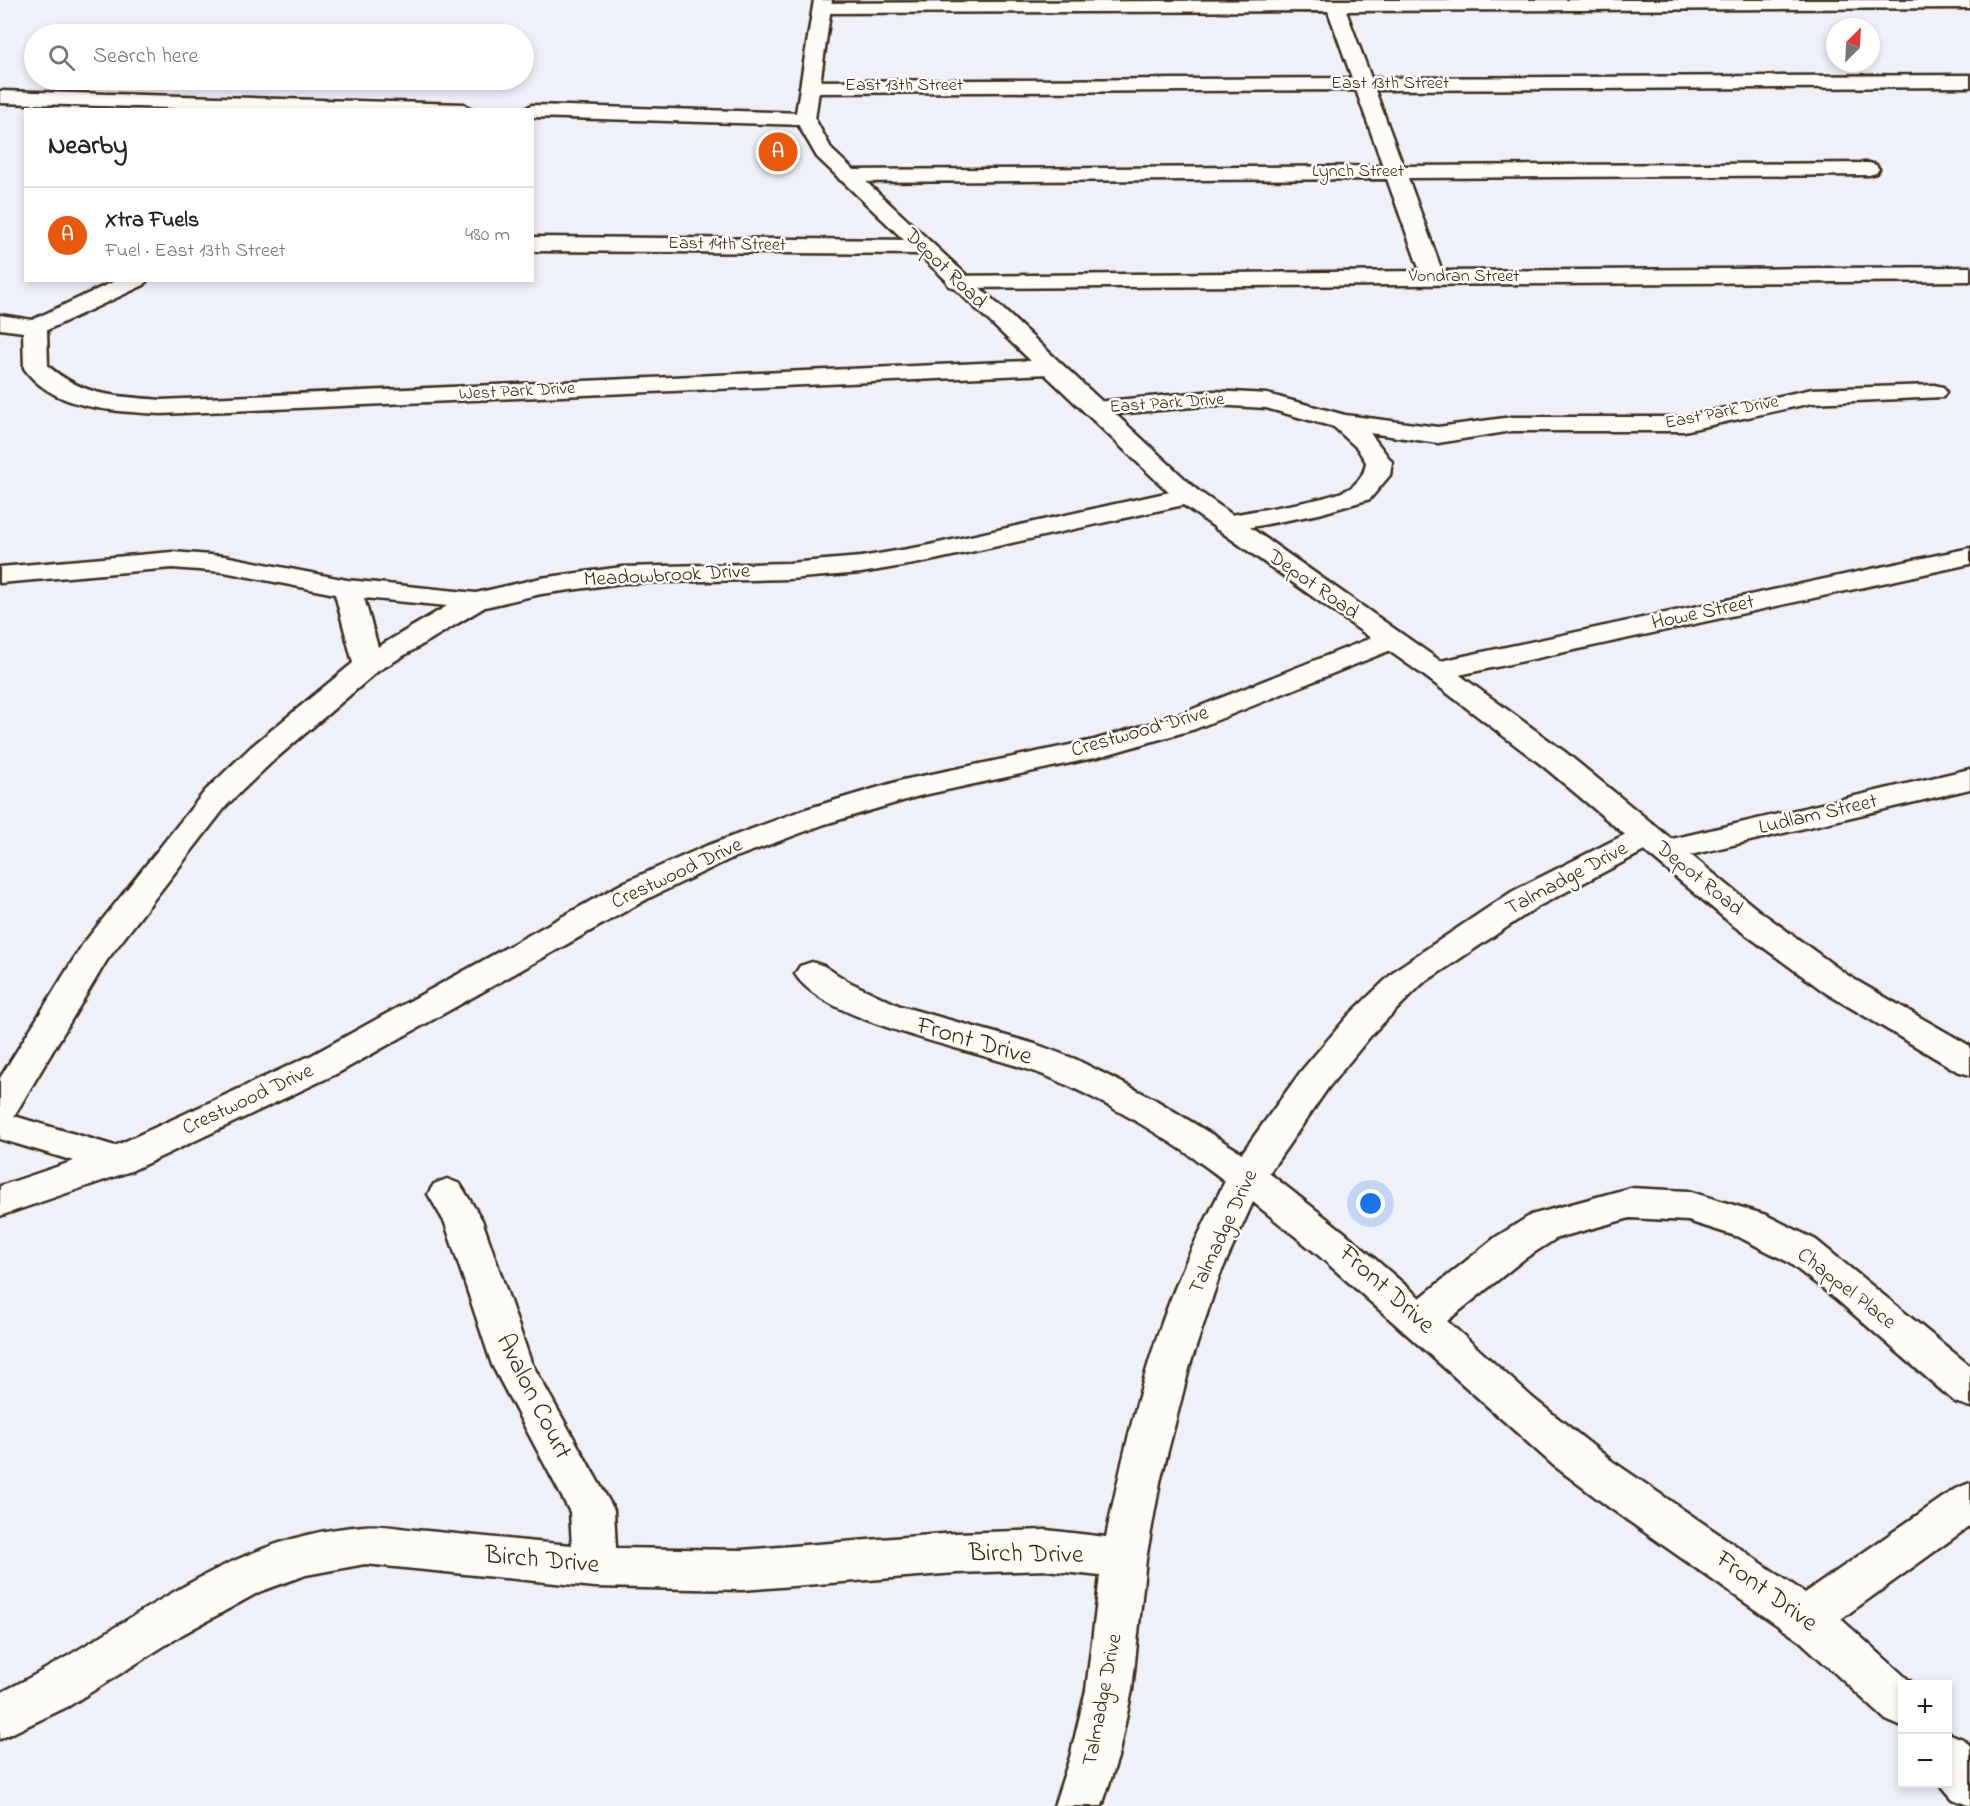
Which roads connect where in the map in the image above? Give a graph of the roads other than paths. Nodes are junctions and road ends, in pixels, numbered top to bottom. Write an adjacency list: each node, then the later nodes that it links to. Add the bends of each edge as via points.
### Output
1 (1334, 3): 2 (street); 3 (street); 5 (street)
2 (1970, 3)
3 (822, 4): 6 (street)
4 (1970, 81): 5 (street, East 13th Street)
5 (1362, 84): 6 (street, East 13th Street); 12 (street)
6 (810, 87): 10 (street)
7 (0, 97): 8 (street)
8 (393, 108)
9 (534, 111): 10 (street)
10 (805, 119): 13 (street, Depot Road, via 824,153)
11 (1869, 169): 12 (street, Lynch Street)
12 (1395, 172): 13 (street, Lynch Street); 17 (street)
13 (847, 176): 15 (street, Depot Road)
14 (534, 243): 15 (street, East 14th Street)
15 (922, 247): 18 (street, Depot Road)
16 (1970, 274): 17 (street, Vondran Street)
17 (1434, 277): 18 (street, Vondran Street)
18 (957, 281): 22 (street, Depot Road)
19 (132, 282): 21 (street)
20 (0, 322): 21 (street)
21 (35, 327): 22 (street, West Park Drive, via 36,368 58,388 105,403 161,408)
22 (1049, 367): 24 (street, Depot Road)
23 (1934, 392): 26 (street, East Park Drive, via 1812,396 1684,424 1512,424)
24 (1095, 409): 25 (street, East Park Drive, via 1214,398 1267,401); 28 (street, Depot Road)
25 (1343, 423): 26 (street, East Park Drive); 27 (street, East Park Drive, via 1366,443 1379,462)
26 (1438, 435): 27 (street, East Park Drive)
27 (1377, 475): 29 (street, East Park Drive, via 1361,493 1319,506)
28 (1188, 496): 29 (street, Depot Road); 33 (street, Meadowbrook Drive, via 861,565 789,572 622,575 541,586)
29 (1226, 524): 34 (street, Depot Road)
30 (1970, 556): 36 (street, Howe Street)
31 (3, 579): 32 (street, Meadowbrook Drive, via 172,560 224,564)
32 (347, 588): 33 (street, Meadowbrook Drive); 35 (street)
33 (476, 601): 35 (street)
34 (1391, 640): 36 (street, Depot Road); 43 (street, Crestwood Drive, via 1184,723 1098,748 914,787 814,817 717,853 627,895 326,1064)
35 (368, 665): 41 (street, via 261,754 216,798 94,952)
36 (1436, 671): 38 (street, Depot Road, via 1554,759)
37 (1970, 780): 38 (street, Ludlam Street)
38 (1656, 843): 40 (street, Depot Road, via 1746,918 1838,985); 44 (street, Talmadge Drive, via 1525,899 1410,976 1361,1024 1315,1079)
39 (812, 974): 44 (street, Front Drive, via 835,992 869,1009 903,1022 1026,1054 1063,1070 1176,1129)
40 (1970, 1062)
41 (0, 1108)
42 (0, 1125): 43 (street)
43 (118, 1161): 46 (street, Crestwood Drive)
44 (1247, 1176): 47 (street, Front Drive, via 1308,1221); 50 (street, Talmadge Drive, via 1199,1277 1174,1354 1139,1482)
45 (447, 1194): 51 (street, Avalon Court, via 463,1220 512,1365 592,1510)
46 (0, 1201)
47 (1420, 1320): 48 (street, Chappel Place, via 1510,1248 1545,1226 1630,1203 1688,1206 1752,1226 1802,1251); 52 (street, Front Drive, via 1522,1415 1596,1474)
48 (1970, 1390)
49 (1970, 1502): 52 (street)
50 (1125, 1559): 51 (street, Birch Drive, via 1046,1550 742,1570); 57 (street, Talmadge Drive, via 1109,1690 1095,1757)
51 (595, 1568): 54 (street, Birch Drive, via 365,1545 306,1555 244,1577)
52 (1806, 1618): 53 (street, Front Drive)
53 (1898, 1701)
54 (0, 1717)
55 (1952, 1762): 56 (street)
56 (1970, 1784)
57 (1078, 1806)

